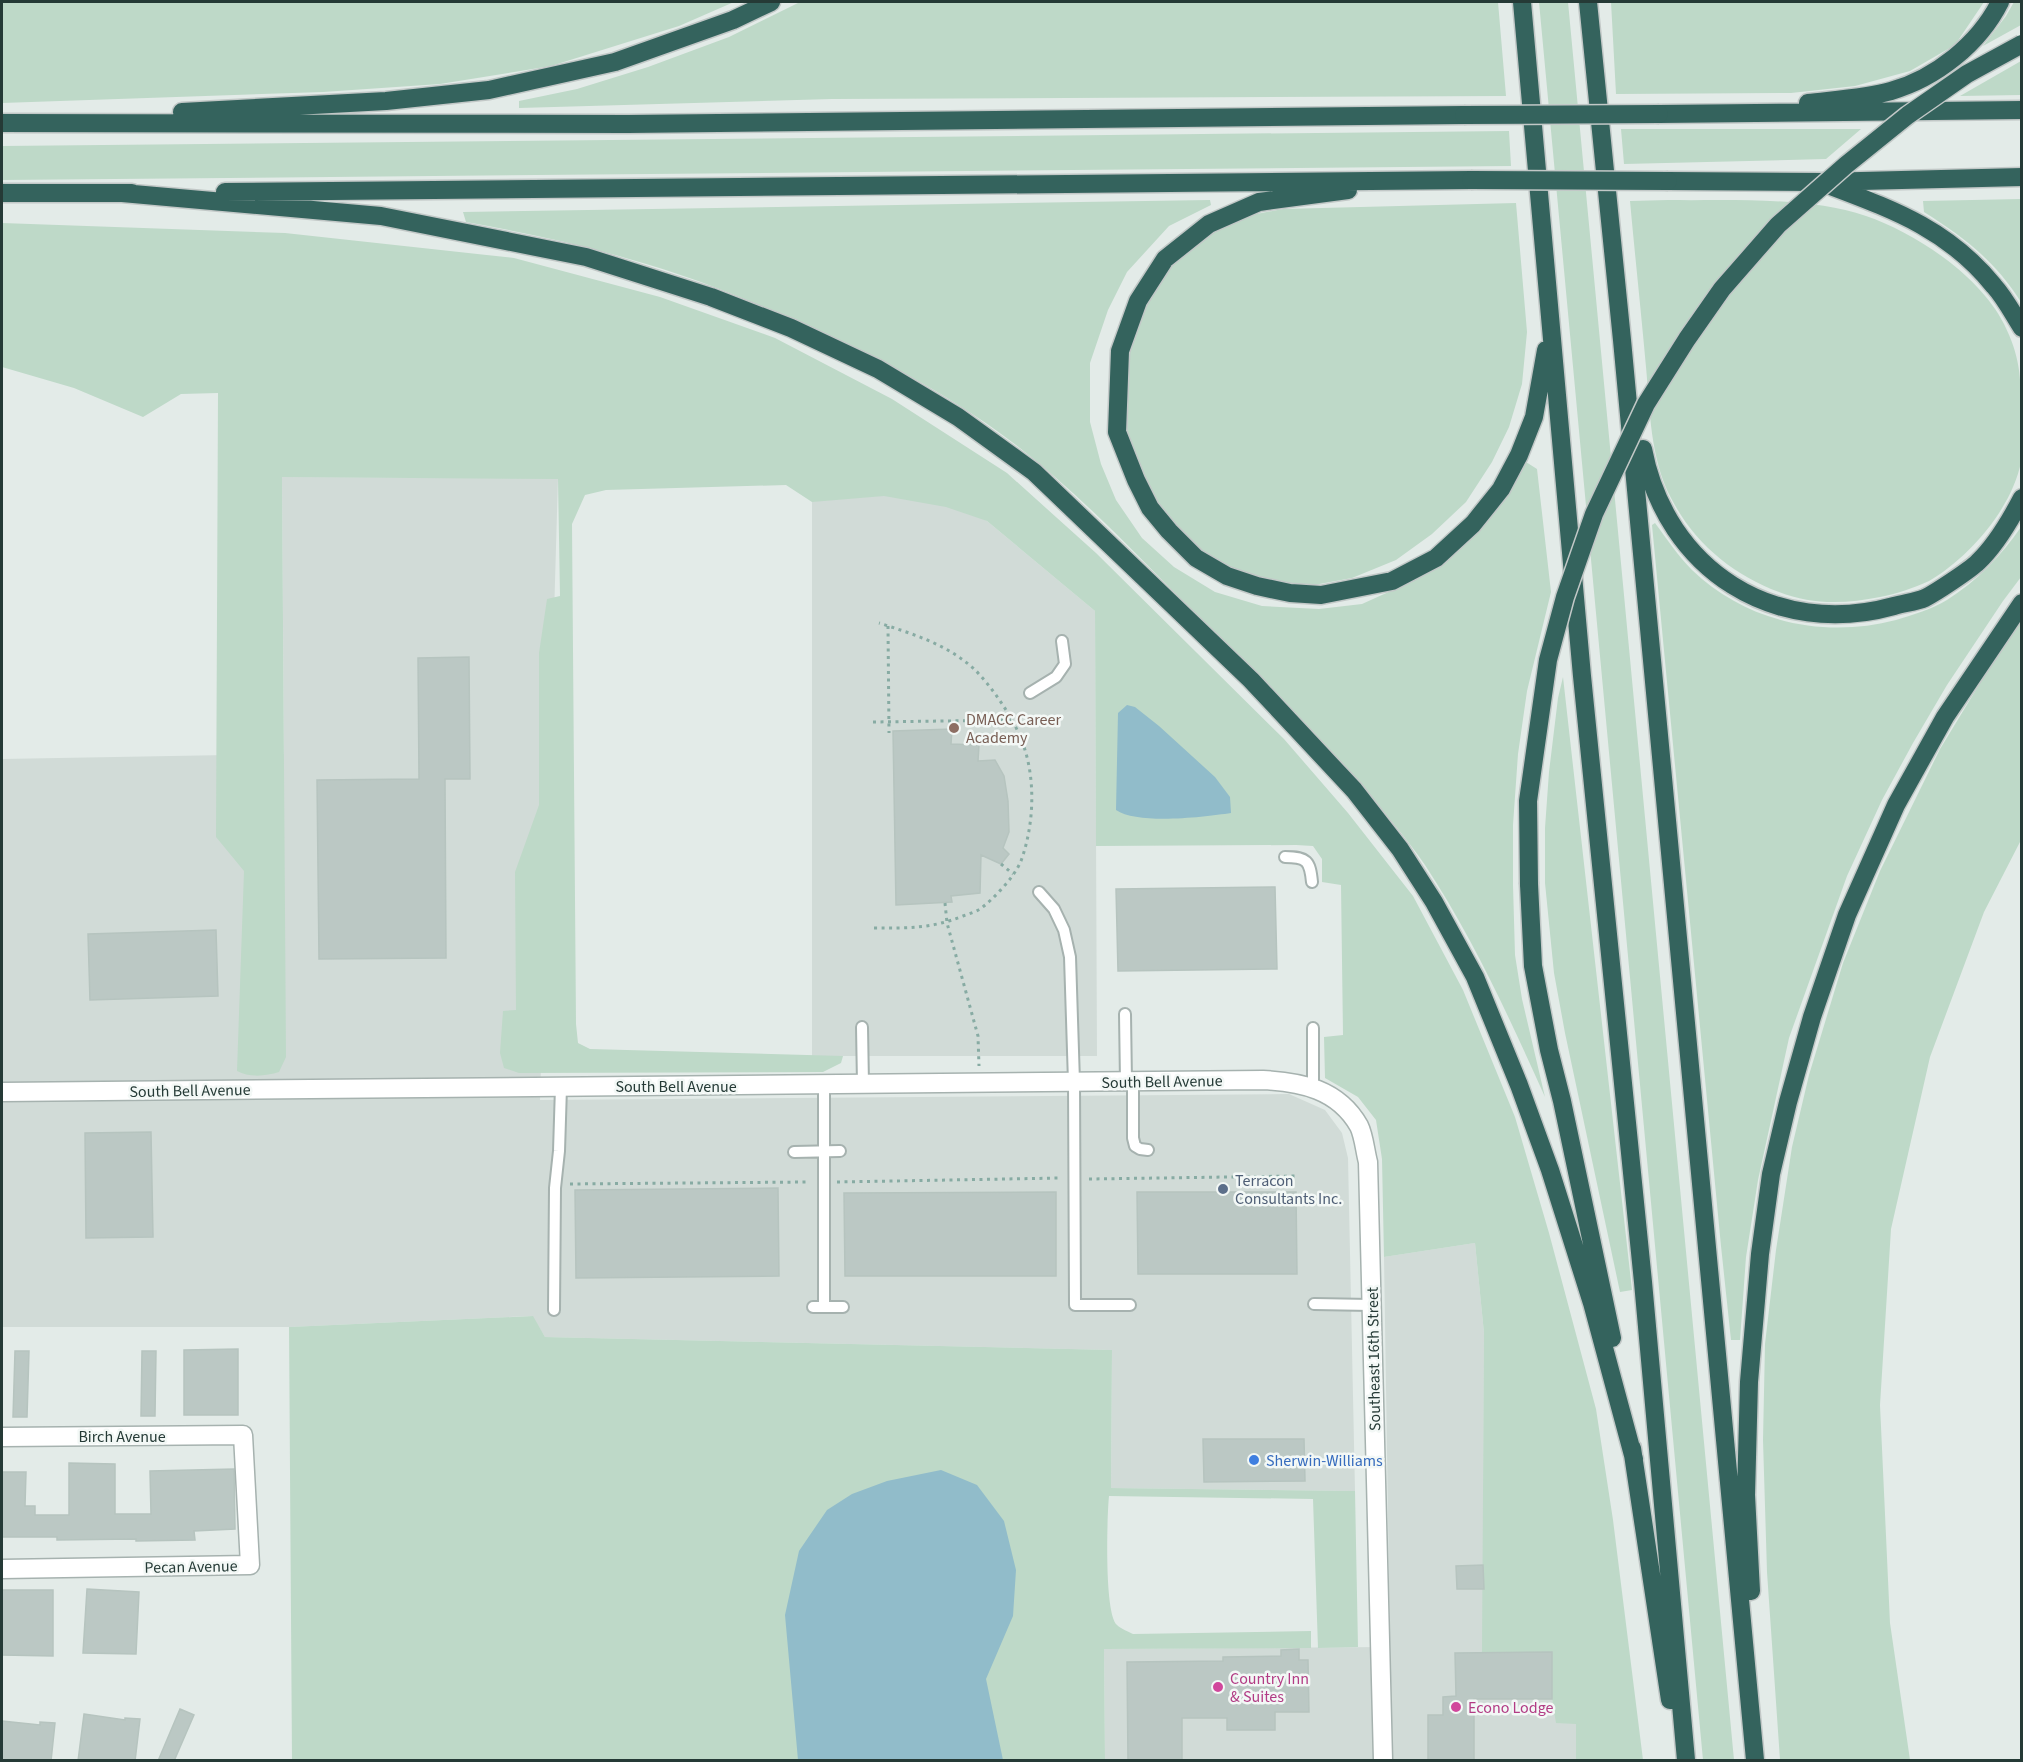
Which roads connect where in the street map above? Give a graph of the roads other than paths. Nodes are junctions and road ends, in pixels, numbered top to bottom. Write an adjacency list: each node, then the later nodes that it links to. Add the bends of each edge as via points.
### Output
1 (771, 2): 10 (highway, via 733,20 615,62 489,90 386,101)
2 (1522, 2): 16 (highway)
3 (1588, 2): 6 (highway)
4 (1594, 2): 6 (highway)
5 (2000, 2): 9 (highway, via 1953,60 1925,78 1890,92)
6 (1592, 41): 18 (highway)
7 (2022, 44): 48 (highway, bridge, via 1967,74 1846,165 1778,225 1722,289 1647,404 1593,514 1565,597 1548,660 1528,801 1533,966 1605,1300)
8 (2022, 110): 9 (highway)
9 (1730, 114): 10 (highway, bridge, via 628,124)
10 (2, 122)
11 (2022, 177): 13 (highway)
12 (1428, 180): 13 (highway, bridge); 15 (highway); 16 (highway, via 1260,202 1209,224 1166,259 1138,301 1120,351 1117,432 1150,508 1196,558 1227,576 1257,586 1321,595 1392,580 1436,558 1501,489 1534,417)
13 (1821, 182): 17 (highway, via 1920,222 1960,250 1995,286)
14 (2, 193): 15 (highway)
15 (122, 193): 48 (highway, via 381,216 586,257 711,297 791,328 878,369 958,417 1034,472 1267,697 1354,790 1400,849 1434,902 1475,977 1550,1170 1592,1303)
16 (1550, 328): 52 (highway, via 1646,1305)
17 (2022, 328)
18 (1622, 340): 19 (highway, via 1647,474 1667,519 1695,556 1732,586 1777,607 1823,615 1869,613 1925,598 1978,562 2010,522); 53 (highway)
19 (2022, 498)
20 (2022, 603): 54 (highway, via 1945,717 1896,805 1852,905 1812,1017 1771,1174 1749,1382 1746,1495)
21 (1062, 641): 22 (lane, via 1065,664 1056,677)
22 (1030, 693)
23 (1285, 857): 24 (lane, via 1307,862)
24 (1312, 882)
25 (1039, 892): 29 (lane, via 1054,909 1070,957)
26 (1125, 1014): 30 (lane)
27 (862, 1027): 32 (lane)
28 (1313, 1028): 34 (lane)
29 (1074, 1082): 30 (street, South Bell Avenue); 32 (street, South Bell Avenue); 42 (lane, via 1075,1305)
30 (1130, 1082): 34 (street, South Bell Avenue, via 1263,1080); 37 (lane, via 1135,1146)
31 (824, 1084): 32 (street, South Bell Avenue); 33 (street, South Bell Avenue); 38 (lane)
32 (863, 1084)
33 (561, 1087): 35 (street, South Bell Avenue); 45 (lane)
34 (1313, 1088): 36 (street, South Bell Avenue)
35 (2, 1092)
36 (1344, 1108): 43 (street, Southeast 16th Street, via 1359,1127 1368,1162)
37 (1148, 1150)
38 (824, 1151): 39 (lane); 40 (lane); 44 (lane, via 819,1307)
39 (840, 1151)
40 (794, 1152)
41 (1314, 1304): 43 (lane)
42 (1130, 1305)
43 (1371, 1305): 50 (street, Southeast 16th Street)
44 (843, 1307)
45 (554, 1310)
46 (243, 1435): 47 (street, Birch Avenue); 49 (street, Pecan Avenue, via 250,1565)
47 (2, 1437)
48 (1634, 1459): 51 (highway)
49 (2, 1569)
50 (1383, 1761)
51 (1679, 1761)
52 (1686, 1761)
53 (1755, 1761)
54 (1760, 1761)

